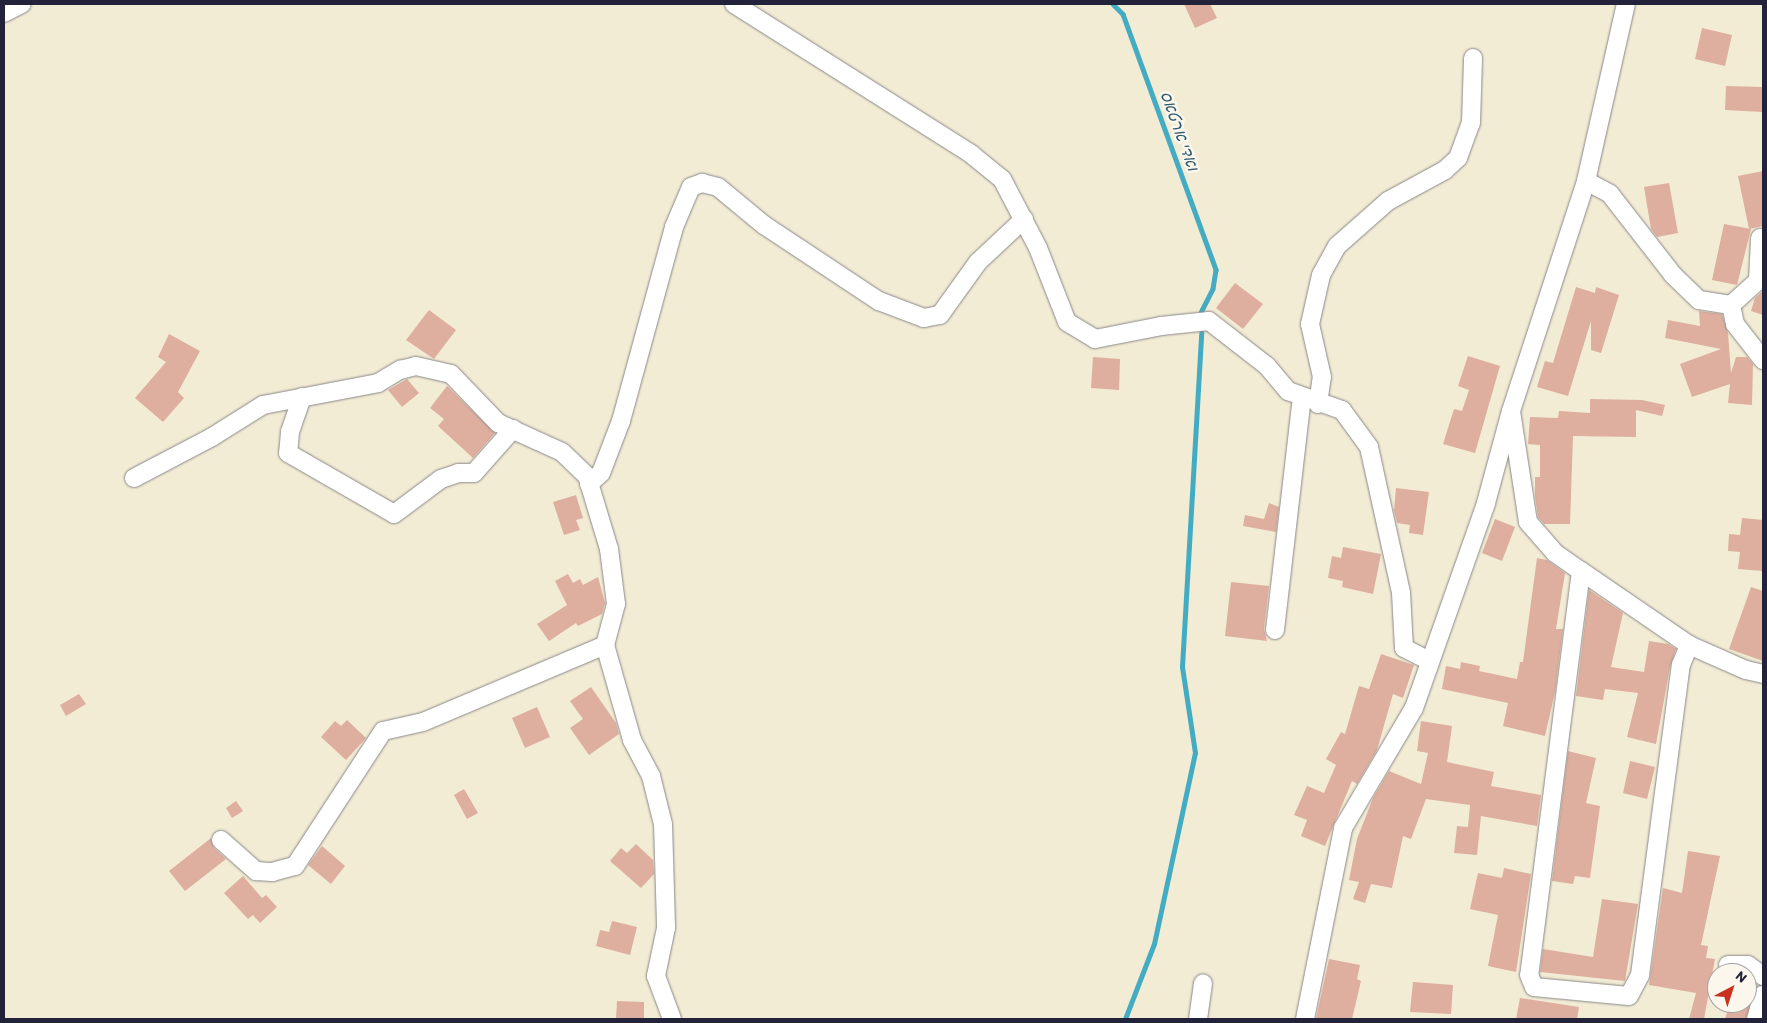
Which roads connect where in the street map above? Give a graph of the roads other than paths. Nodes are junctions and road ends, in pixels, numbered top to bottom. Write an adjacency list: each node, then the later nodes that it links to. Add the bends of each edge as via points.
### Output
1 (22, 4): 4 (street)
2 (734, 4): 7 (street, via 971,154 1002,179)
3 (1626, 4): 6 (street)
4 (4, 13)
5 (1473, 58): 12 (street, via 1471,123 1458,158 1445,170 1388,201 1337,246 1321,275 1310,324 1322,377)
6 (1586, 182): 9 (street, via 1610,194 1673,275 1700,300); 13 (street)
7 (1024, 219): 12 (street, via 1068,322 1095,339 1161,326 1209,321 1266,366 1288,391); 16 (street, via 978,262 940,315 924,318 879,301 764,225 718,187 702,183 691,187 674,227 621,421 600,473)
8 (1760, 238): 9 (street, via 1758,281)
9 (1731, 305): 10 (street, via 1735,324)
10 (1763, 360)
11 (302, 397): 14 (street, via 378,383 400,370 416,366 451,374 498,423); 14 (street, via 290,432 288,453 394,514 441,479 474,472); 15 (street, via 263,405 212,437)
12 (1310, 400): 18 (street); 21 (street, via 1342,410 1369,447 1401,593 1404,648)
13 (1511, 411): 17 (street, via 1528,522 1555,553); 21 (street, via 1486,503)
14 (513, 429): 16 (street, via 562,452 587,476)
15 (134, 478)
16 (589, 484): 19 (street, via 609,549 616,604)
17 (1581, 571): 20 (street); 20 (street, via 1529,975 1534,987 1629,996 1640,975 1681,665)
18 (1275, 630)
19 (605, 645): 23 (street, via 423,722 383,731 295,866 272,872 256,871); 26 (street, via 632,740 651,776 663,824 666,928 656,976)
20 (1689, 645): 22 (street)
21 (1429, 661): 28 (street, via 1414,708 1343,828)
22 (1763, 674)
23 (221, 840)
24 (1204, 983): 27 (street)
25 (1763, 995): 29 (street)
26 (672, 1019)
27 (1198, 1019)
28 (1305, 1019)
29 (1756, 1019)

